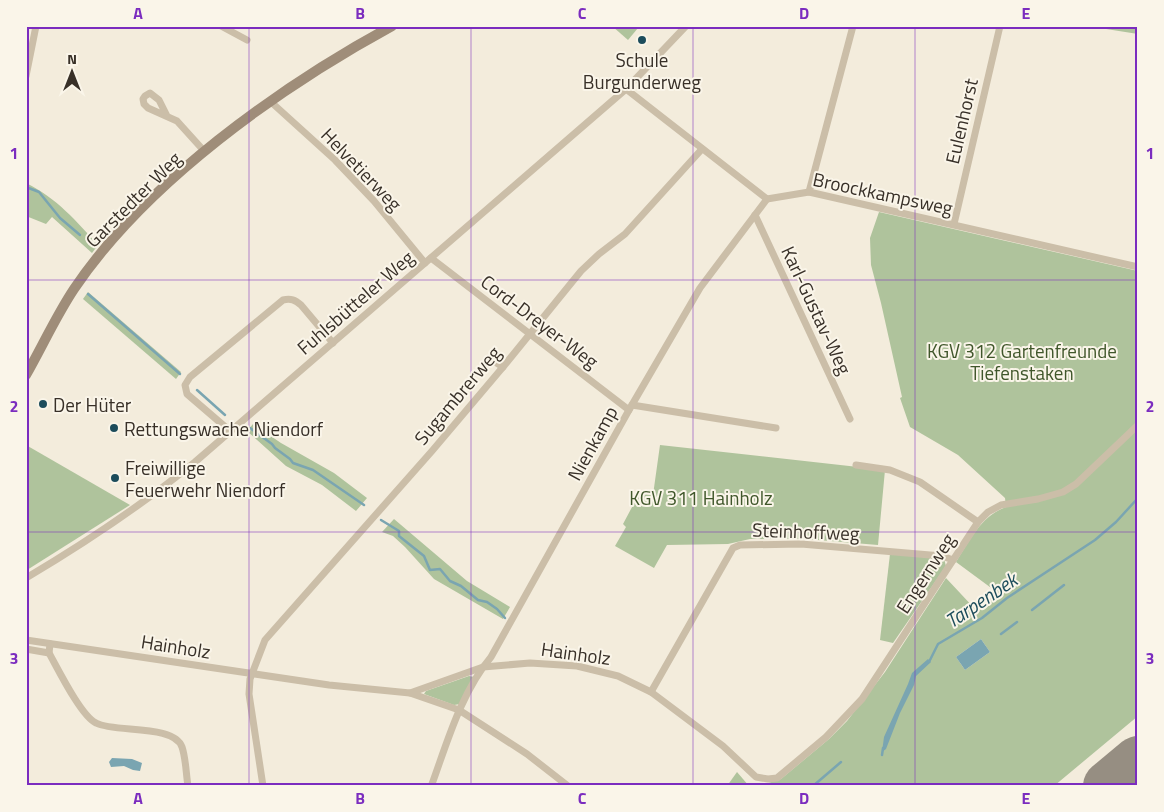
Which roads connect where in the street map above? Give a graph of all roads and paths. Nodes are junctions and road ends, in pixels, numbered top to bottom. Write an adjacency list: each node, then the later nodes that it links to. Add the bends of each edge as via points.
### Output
1 (36, 26): 8 (street)
2 (221, 26): 7 (street)
3 (392, 26): 10 (main road, Garstedter Weg)
4 (686, 26): 9 (street, Fuhlsbütteler Weg)
5 (854, 26): 14 (street)
6 (1000, 26): 17 (street, Eulenhorst)
7 (247, 40)
8 (26, 76)
9 (626, 90): 12 (street); 18 (street, Fuhlsbütteler Weg)
10 (271, 102): 13 (main road, Garstedter Weg); 19 (street, Helvetierweg, via 342,166)
11 (167, 116): 13 (street, Garstedter Weg, via 177,121)
12 (702, 149): 15 (street); 21 (street, Sugambrerweg, via 625,234 581,271)
13 (205, 152): 25 (main road, Garstedter Weg, via 157,194 101,254 74,290)
14 (809, 192): 15 (street, Broockkampsweg); 17 (street, Broockkampsweg)
15 (767, 199): 16 (street, Nienkamp)
16 (755, 215): 26 (street, Nienkamp, via 700,288); 27 (street, Karl-Gustav-Weg)
17 (954, 224): 20 (street, Broockkampsweg)
18 (431, 258): 19 (street, Fuhlsbütteler Weg); 21 (street, Cord-Dreyer-Weg)
19 (425, 264): 22 (street, Fuhlsbütteler Weg)
20 (1138, 267)
21 (530, 333): 24 (street, Sugambrerweg); 26 (street, Cord-Dreyer-Weg)
22 (333, 343): 30 (street, Fuhlsbütteler Weg); 30 (street, via 301,305 289,298 190,377 185,385 187,394)
23 (492, 360): 24 (street)
24 (503, 367): 40 (street, Sugambrerweg, via 265,640)
25 (26, 375)
26 (630, 407): 29 (street, Cord-Dreyer-Weg); 39 (street, Nienkamp)
27 (850, 419)
28 (1138, 425): 32 (street, Engernweg, via 1076,484 1063,492 1001,505)
29 (776, 428)
30 (230, 431): 34 (street, Fuhlsbütteler Weg, via 153,495)
31 (856, 465): 32 (street, via 890,470 920,482)
32 (978, 522): 33 (street, Engernweg)
33 (953, 560): 41 (street, Steinhoffweg, via 942,556 801,544 740,545 733,548); 44 (street, Engernweg, via 862,699 826,737 777,778)
34 (26, 578)
35 (26, 640): 36 (street, Hainholz)
36 (50, 644): 38 (street); 40 (street, Hainholz)
37 (26, 649): 38 (street)
38 (49, 653): 46 (street, via 82,711 94,723 159,733 179,742)
39 (483, 667): 41 (street, Hainholz, via 530,663 577,666 618,676); 42 (street, Hainholz); 43 (street, Nienkamp)
40 (252, 674): 42 (street, Hainholz); 47 (street, Sugambrerweg, via 249,694)
41 (651, 692): 44 (street, Hainholz, via 724,746 756,777)
42 (410, 693): 43 (street, Hainholz)
43 (459, 710): 45 (street, Nienkamp); 48 (street, Hainholz, via 527,754)
44 (768, 779)
45 (432, 784)
46 (188, 786)
47 (263, 786)
48 (568, 786)

